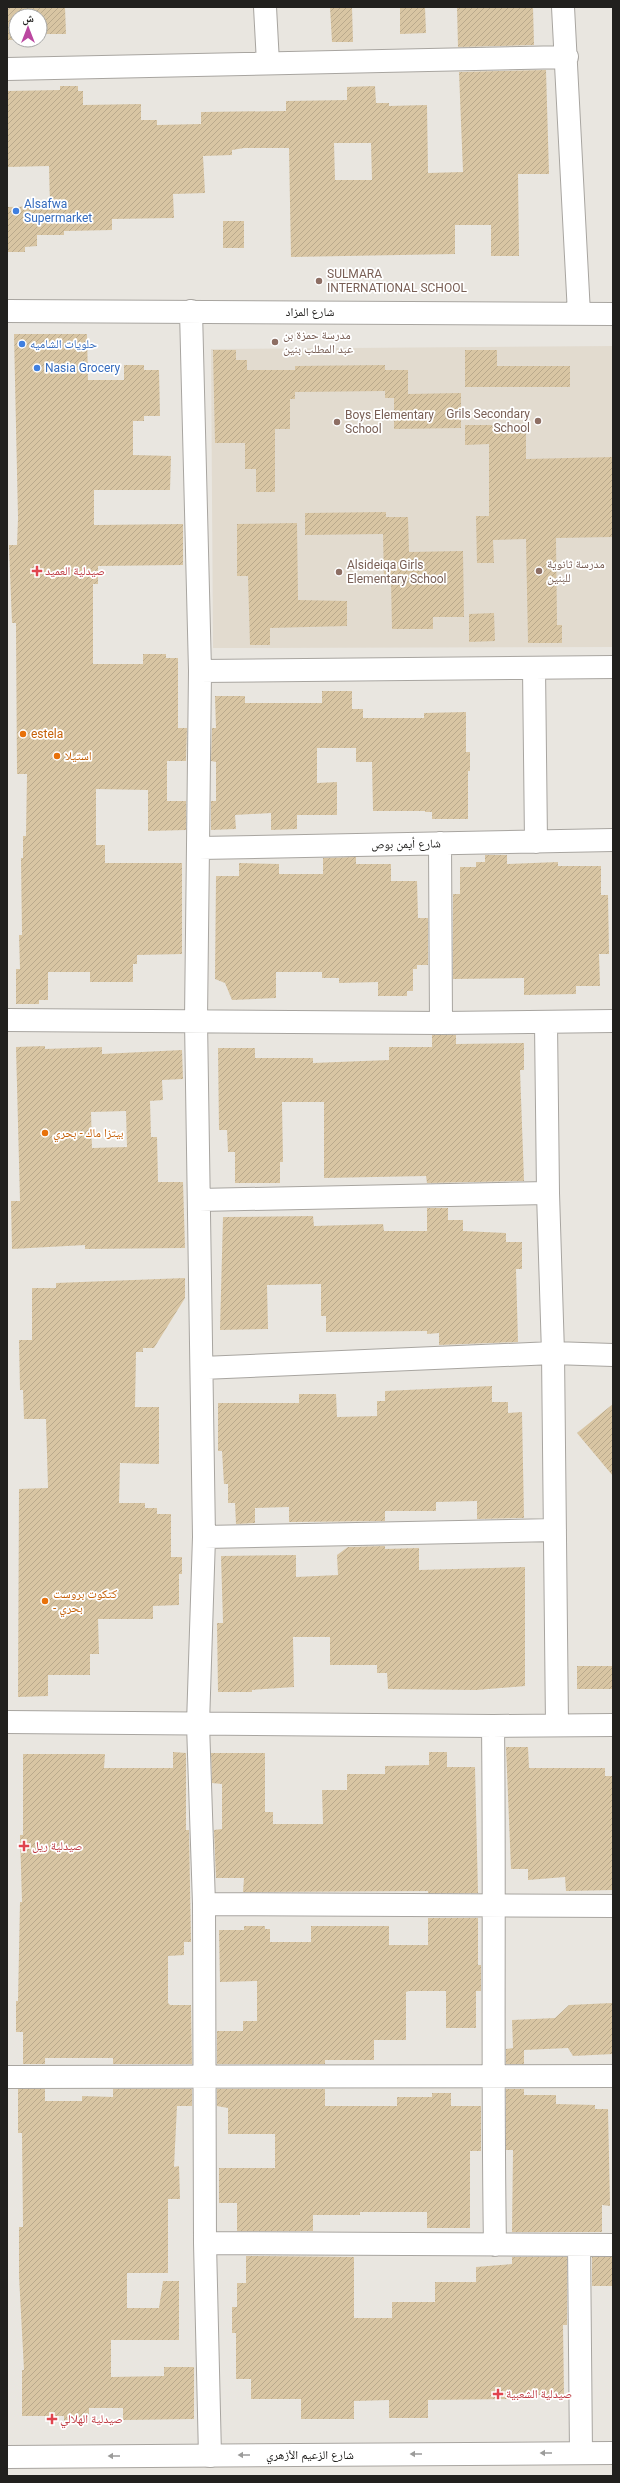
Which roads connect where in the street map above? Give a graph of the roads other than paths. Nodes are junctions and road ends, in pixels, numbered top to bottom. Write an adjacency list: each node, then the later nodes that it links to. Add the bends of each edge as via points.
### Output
1 (265, 7): 4 (street)
2 (563, 7): 3 (street)
3 (567, 57): 4 (street); 8 (street)
4 (268, 63): 5 (street)
5 (7, 69)
6 (7, 311): 7 (street, شارع المزاد)
7 (191, 311): 8 (street, شارع المزاد); 12 (street)
8 (579, 314): 9 (street, شارع المزاد)
9 (613, 314)
10 (613, 667): 11 (street)
11 (534, 668): 12 (street); 14 (street)
12 (200, 670): 16 (street)
13 (613, 840): 14 (street, شارع أيمن بوص)
14 (536, 842): 15 (street, شارع أيمن بوص)
15 (440, 843): 16 (street, شارع أيمن بوص); 20 (street)
16 (199, 848): 18 (street)
17 (7, 1020): 18 (street)
18 (196, 1020): 20 (street); 23 (street)
19 (613, 1021): 21 (street)
20 (441, 1023): 21 (street)
21 (546, 1023): 22 (street)
22 (548, 1193): 23 (street); 24 (street)
23 (199, 1200): 26 (street)
24 (553, 1353): 25 (street); 26 (street); 27 (street)
25 (613, 1355)
26 (202, 1368): 28 (street)
27 (555, 1530): 28 (street); 31 (street)
28 (204, 1537): 30 (street)
29 (7, 1722): 30 (street)
30 (198, 1724): 33 (street); 34 (street)
31 (557, 1725): 32 (street); 33 (street)
32 (613, 1725)
33 (493, 1726): 35 (street)
34 (204, 1904): 35 (street); 38 (street)
35 (495, 1906): 36 (street); 37 (street)
36 (613, 1906)
37 (492, 2075): 38 (street); 39 (street); 42 (street)
38 (204, 2076): 40 (street); 41 (street)
39 (613, 2076)
40 (7, 2077)
41 (205, 2243): 42 (street); 47 (street)
42 (495, 2245): 43 (street)
43 (579, 2245): 44 (street); 45 (street)
44 (613, 2245)
45 (581, 2453): 46 (street, شارع الزعيم الأزهري); 47 (street, شارع الزعيم الأزهري, one-way to 47)
46 (613, 2453)
47 (210, 2456): 48 (street, شارع الزعيم الأزهري, one-way to 48)
48 (7, 2457)

